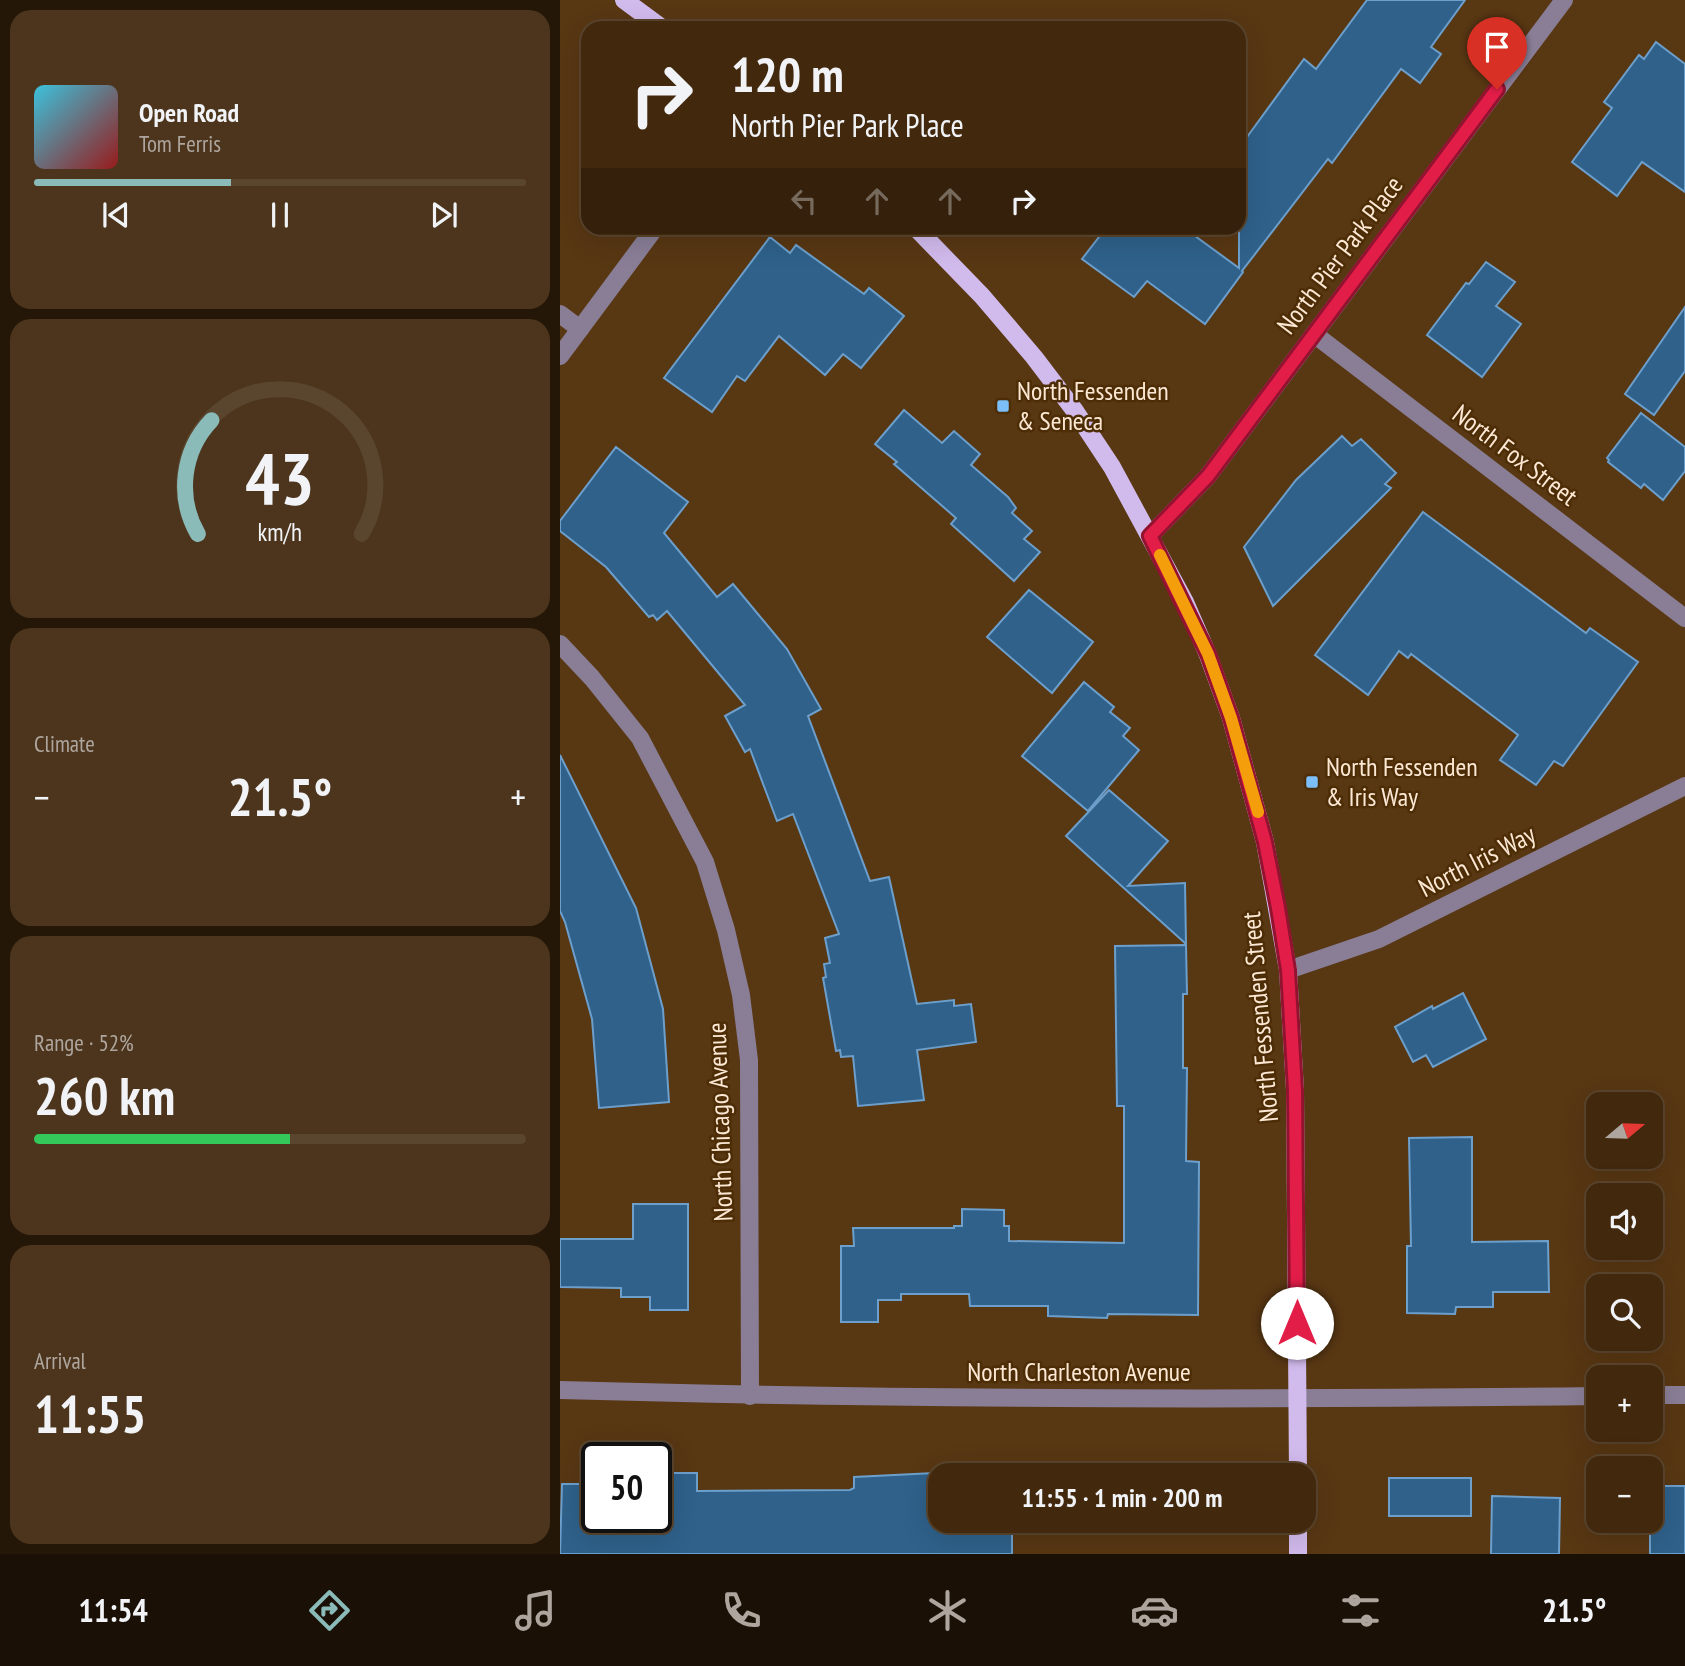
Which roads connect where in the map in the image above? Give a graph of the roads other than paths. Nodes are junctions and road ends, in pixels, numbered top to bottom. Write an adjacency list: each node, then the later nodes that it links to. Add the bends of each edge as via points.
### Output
1 (624, 0): 3 (main road)
2 (1564, 0): 8 (street, North Pier Park Place)
3 (652, 21)
4 (650, 235): 7 (street)
5 (923, 235): 10 (main road, North Fessenden Street, via 982,296 1075,411)
6 (560, 314): 7 (street)
7 (580, 329): 9 (street)
8 (1314, 334): 10 (street, North Pier Park Place, via 1208,476); 11 (street, North Fox Street)
9 (560, 356)
10 (1150, 536): 14 (main road, North Fessenden Street, via 1208,654 1231,718 1265,842)
11 (1685, 618)
12 (560, 644): 18 (street, North Chicago Avenue, via 640,738 705,862 726,930 749,1060)
13 (1685, 786): 14 (street, North Iris Way, via 1379,939)
14 (1288, 970): 20 (main road, North Fessenden Street, via 1295,1090)
15 (560, 1390): 18 (street, North Charleston Avenue)
16 (1663, 1395): 17 (street)
17 (1685, 1395)
18 (750, 1396): 20 (street, North Charleston Avenue)
19 (1586, 1396): 20 (street, North Charleston Avenue)
20 (1298, 1400): 21 (main road, North Fessenden Street)
21 (1298, 1463)
22 (1298, 1533): 23 (main road)
23 (1298, 1554)

